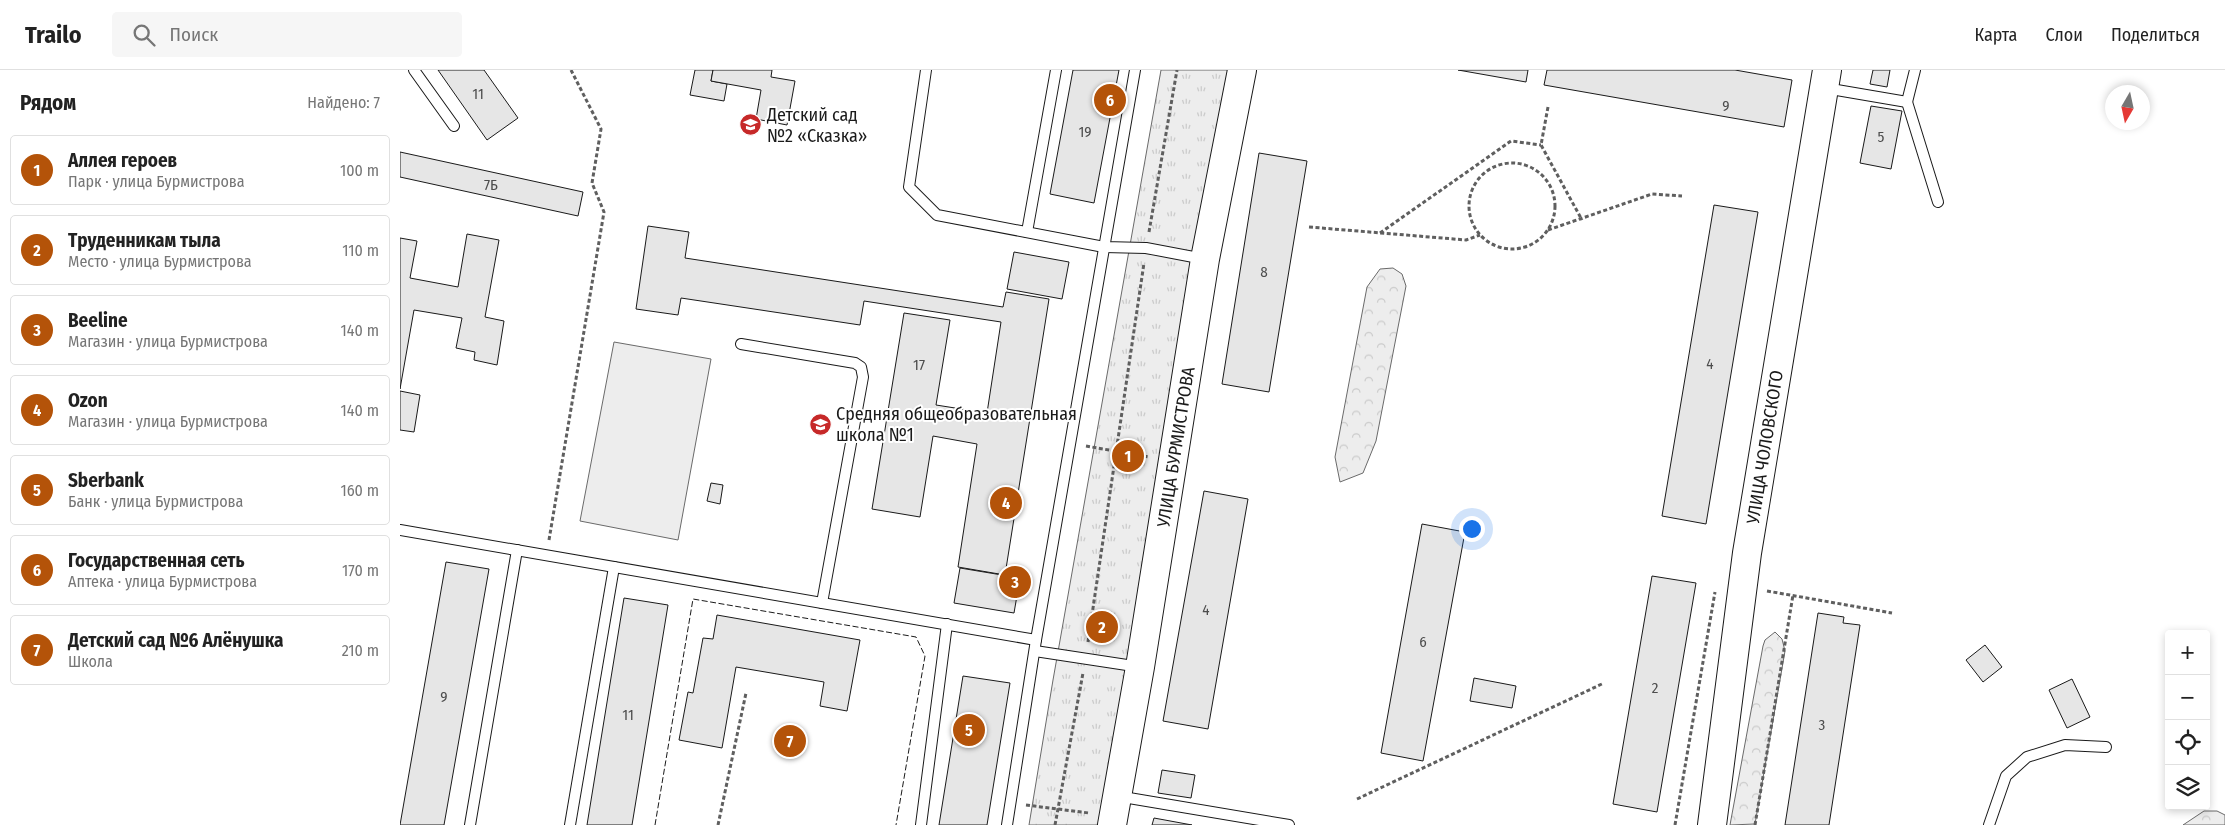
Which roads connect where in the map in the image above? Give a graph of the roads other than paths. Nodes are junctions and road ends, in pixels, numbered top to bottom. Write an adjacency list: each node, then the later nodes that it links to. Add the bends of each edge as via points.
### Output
1 (414, 70): 9 (lane)
2 (926, 70): 11 (lane, via 910,187 937,215)
3 (1056, 70): 11 (lane)
4 (1136, 70): 12 (lane)
5 (1242, 70): 13 (street, УЛИЦА БУРМИСТРОВА)
6 (1914, 70): 8 (lane)
7 (1825, 79): 8 (lane); 32 (street, УЛИЦА ЧОЛОВСКОГО, via 1743,587)
8 (1907, 102): 10 (lane)
9 (454, 126)
10 (1938, 202)
11 (1028, 232): 12 (lane)
12 (1104, 247): 13 (lane, via 1146,248); 20 (lane)
13 (1205, 259): 22 (street, УЛИЦА БУРМИСТРОВА)
14 (741, 344): 18 (lane, via 855,363 861,367 863,377)
15 (400, 530): 16 (lane)
16 (518, 550): 17 (lane); 27 (lane)
17 (614, 566): 18 (lane); 28 (lane)
18 (822, 602): 19 (lane)
19 (947, 624): 20 (lane); 29 (lane)
20 (1036, 640): 21 (lane)
21 (1034, 651): 22 (lane); 30 (lane)
22 (1140, 667): 24 (street, УЛИЦА БУРМИСТРОВА)
23 (2106, 747): 33 (lane, via 2066,745 2027,757 2006,776)
24 (1117, 796): 25 (street, УЛИЦА БУРМИСТРОВА); 26 (lane)
25 (1102, 819)
26 (1239, 821): 31 (lane)
27 (470, 825)
28 (570, 825)
29 (921, 825)
30 (1006, 825)
31 (1289, 825)
32 (1712, 825)
33 (1989, 825)

